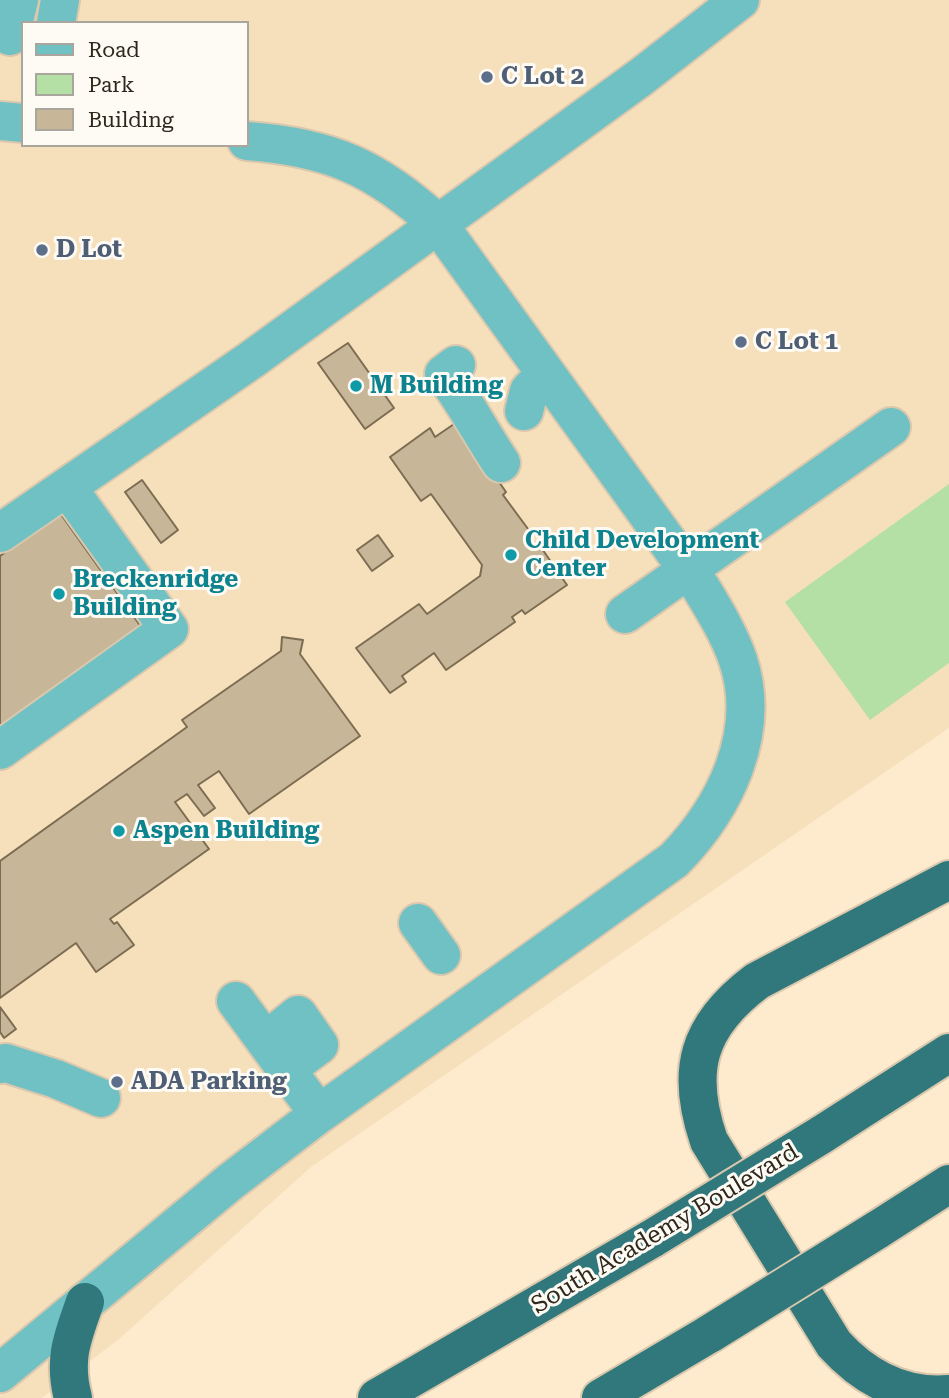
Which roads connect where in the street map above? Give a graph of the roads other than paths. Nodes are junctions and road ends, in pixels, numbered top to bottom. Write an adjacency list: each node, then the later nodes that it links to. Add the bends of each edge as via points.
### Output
1 (60, 0): 3 (street)
2 (740, 0): 7 (street)
3 (56, 21)
4 (0, 121): 5 (street)
5 (21, 123)
6 (248, 141): 7 (street, via 306,148 348,161 410,198)
7 (438, 224): 9 (street); 13 (street, via 169,419)
8 (456, 365): 12 (street, via 444,374)
9 (545, 374): 10 (street, via 529,391); 15 (street)
10 (524, 411)
11 (891, 427): 15 (street)
12 (501, 463)
13 (67, 487): 14 (street); 17 (street, via 169,629)
14 (0, 533)
15 (662, 578): 16 (street); 25 (street, via 724,626 738,661 744,695 742,735 721,802 701,833 674,860)
16 (625, 614)
17 (0, 750)
18 (949, 880): 29 (highway, via 757,981 733,999 699,1054 695,1083 709,1141 834,1344 856,1368 882,1384 908,1393)
19 (418, 923): 20 (street)
20 (441, 955)
21 (236, 1001): 25 (street)
22 (949, 1053): 31 (highway, South Academy Boulevard, bridge, via 653,1238)
23 (0, 1064): 24 (street, via 56,1079)
24 (101, 1098)
25 (319, 1114): 27 (street)
26 (949, 1184): 32 (highway, bridge)
27 (85, 1302): 28 (street); 30 (highway, via 68,1347)
28 (0, 1373)
29 (949, 1394)
30 (73, 1398)
31 (377, 1398)
32 (601, 1398)

